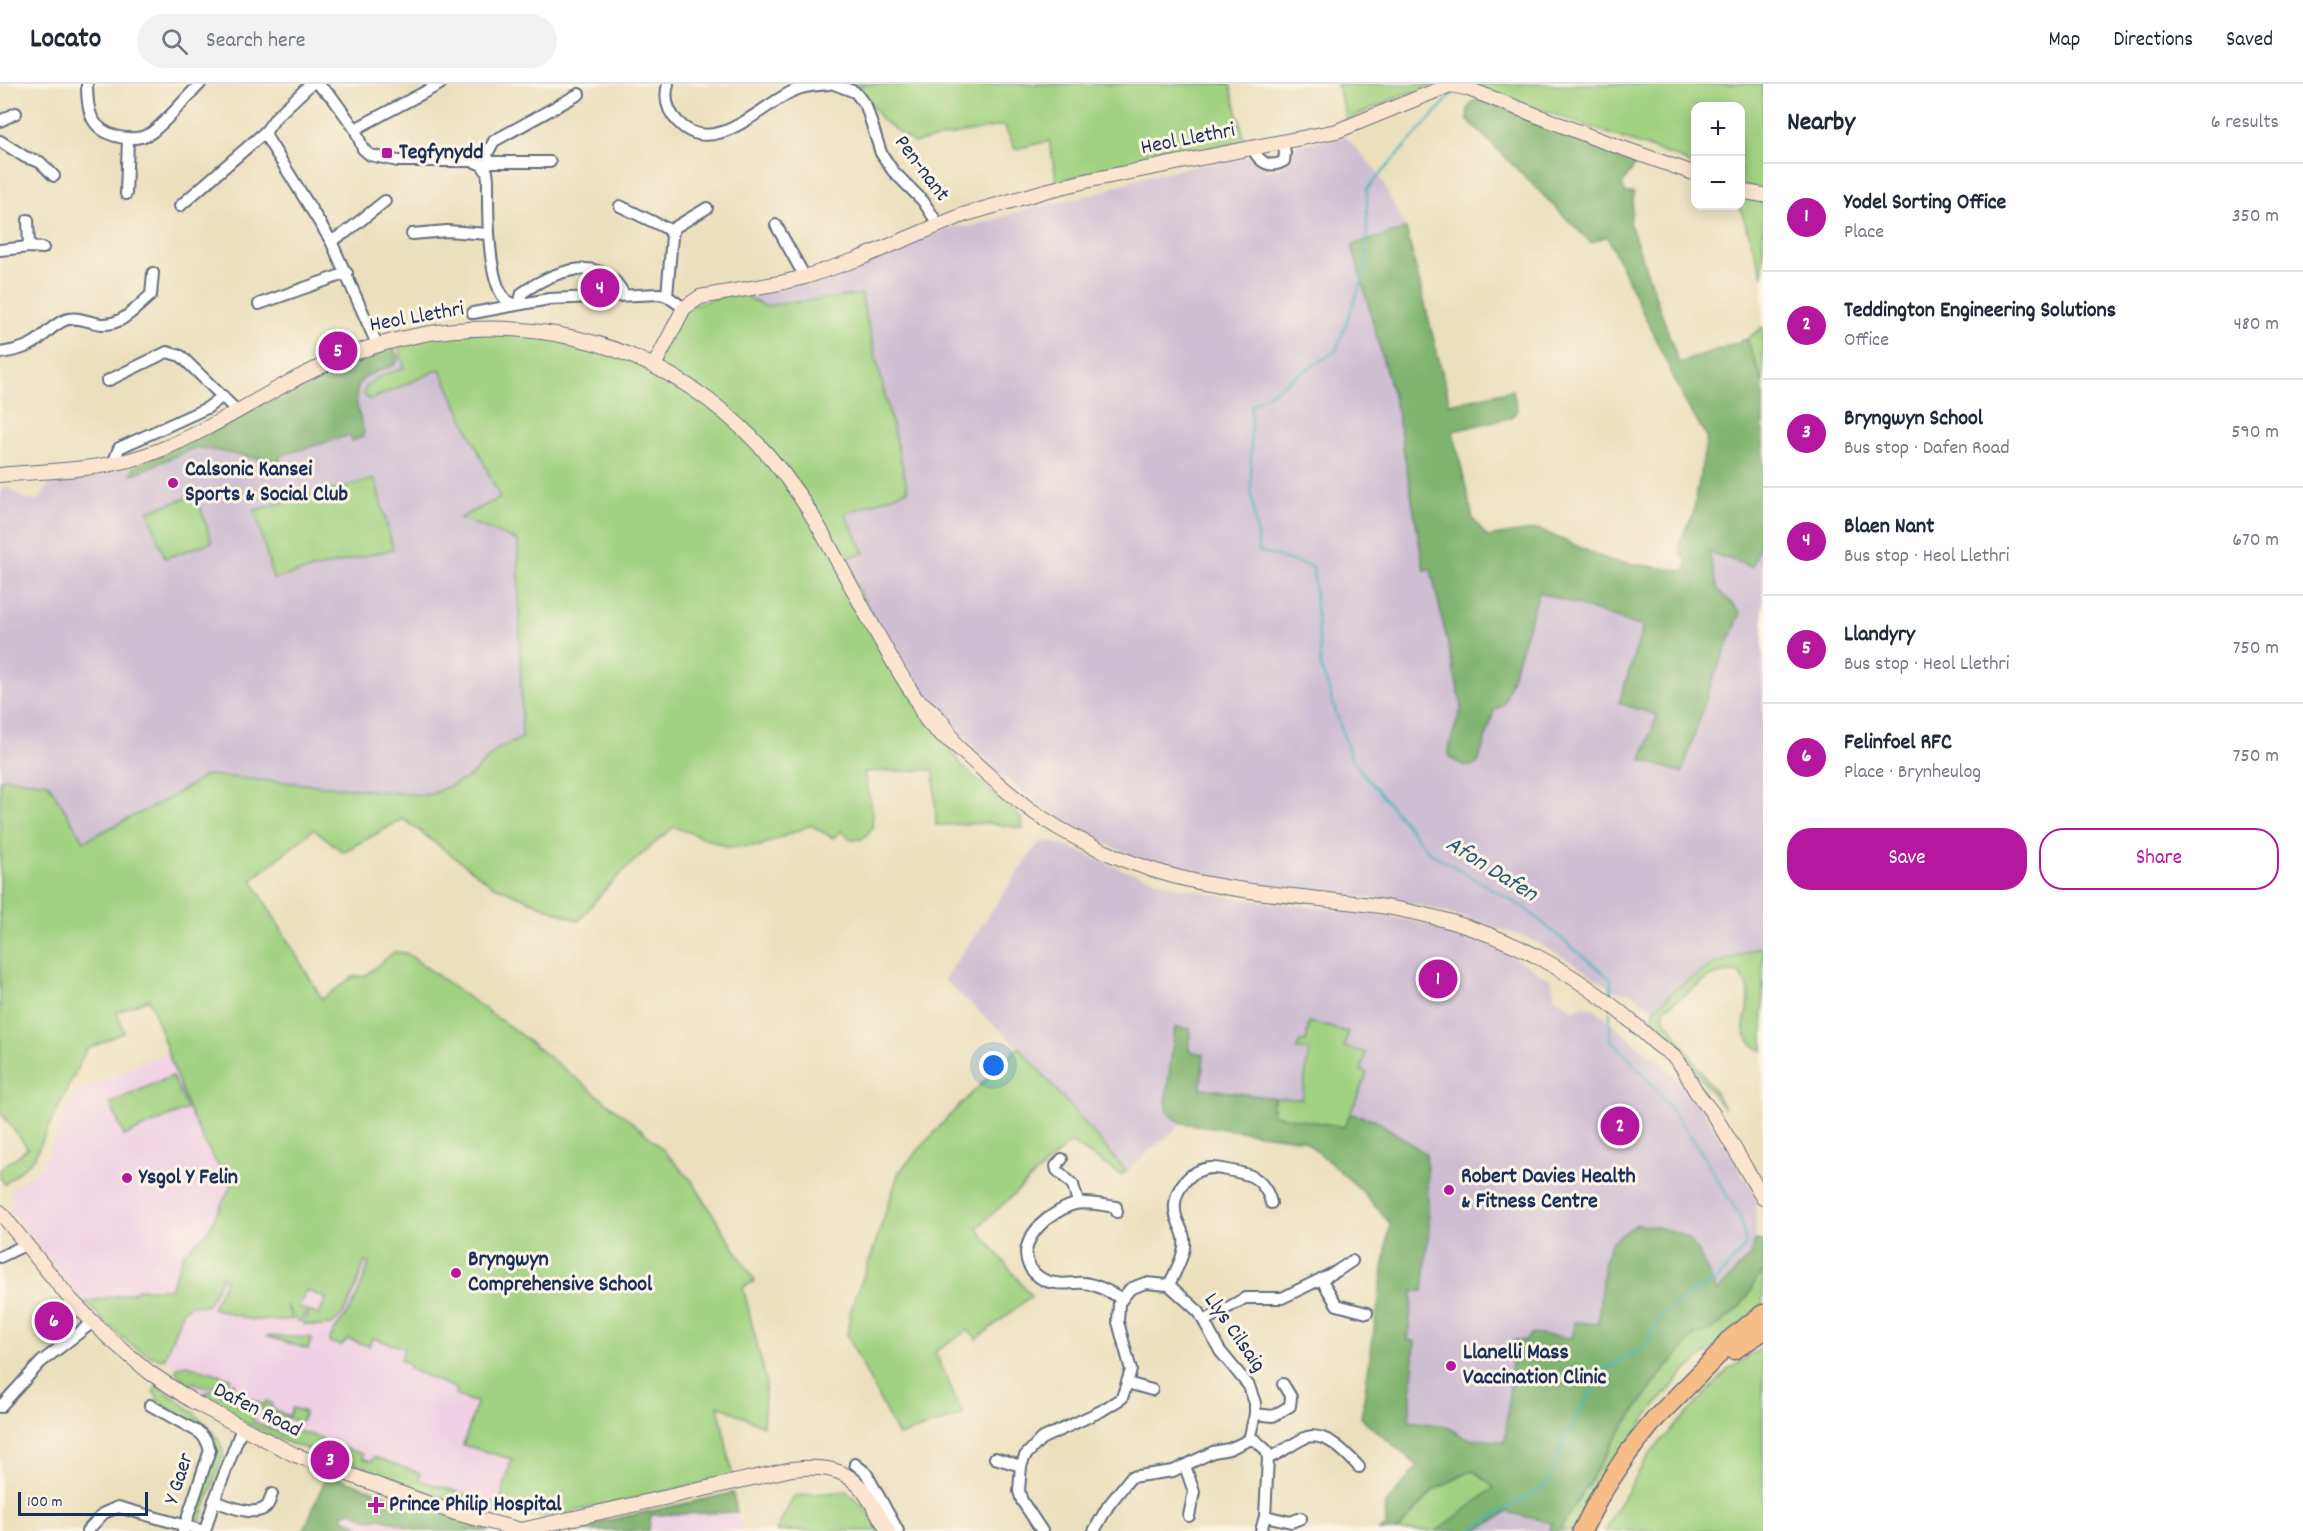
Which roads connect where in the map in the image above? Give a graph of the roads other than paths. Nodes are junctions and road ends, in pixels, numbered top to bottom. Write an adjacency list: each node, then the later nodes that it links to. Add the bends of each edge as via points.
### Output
1 (87, 84): 16 (street, via 87,104 93,120 106,133)
2 (200, 84): 16 (street, via 151,133)
3 (311, 84): 15 (street)
4 (317, 84): 14 (street, via 332,97)
5 (440, 84): 14 (street)
6 (668, 84): 9 (street, via 665,98 672,116 684,129 703,135 730,130 791,91)
7 (829, 84): 9 (street)
8 (834, 84): 32 (street, Pen-nant, via 855,92 861,99 881,153)
9 (814, 85)
10 (1450, 85): 18 (street, Heol Llethri, via 1337,131); 22 (street, Heol Llethri)
11 (579, 94): 21 (street, via 494,141)
12 (16, 113): 13 (street)
13 (0, 121)
14 (355, 129): 21 (street, via 363,149 379,158)
15 (266, 131): 28 (street); 37 (street, via 275,154)
16 (128, 139): 25 (street)
17 (0, 141): 23 (street, via 40,162)
18 (1283, 143): 19 (street, Heol Llethri); 19 (street, via 1286,153 1278,165 1269,166 1261,161)
19 (1253, 149): 32 (street, Heol Llethri, via 1090,180)
20 (550, 162): 21 (street)
21 (485, 164): 35 (street)
22 (1691, 173)
23 (54, 176)
24 (1745, 192): 26 (street)
25 (126, 194)
26 (1763, 195)
27 (385, 201): 37 (street)
28 (180, 206)
29 (620, 206): 36 (street, via 668,229)
30 (707, 208): 36 (street, via 674,228)
31 (28, 220): 38 (street)
32 (938, 224): 43 (street, Heol Llethri)
33 (776, 225): 43 (street)
34 (412, 234): 35 (street)
35 (488, 234): 47 (street, via 497,281 506,300)
36 (672, 236): 45 (street)
37 (331, 241): 42 (street)
38 (29, 247): 39 (street); 40 (street)
39 (43, 248)
40 (0, 250)
41 (153, 273): 51 (street, via 151,295 128,317 100,324 68,319 51,326 38,340)
42 (347, 273): 46 (street); 50 (street)
43 (806, 277): 48 (street, Heol Llethri, via 700,297)
44 (624, 295): 45 (street, Heol Llethri); 47 (street, Heol Llethri); 47 (street, via 619,285 603,272 575,269 536,283 522,293)
45 (667, 296): 48 (street)
46 (259, 304)
47 (517, 304): 49 (street, Heol Llethri)
48 (684, 308): 52 (street)
49 (473, 313)
50 (377, 344): 52 (street, Heol Llethri, via 442,330 498,328 557,334); 55 (street, Heol Llethri, via 325,364)
51 (0, 353)
52 (654, 366): 59 (street, Heol Llethri, via 723,409 754,438 815,520 876,634 919,701 940,719 955,744 999,786 1078,839 1162,873 1220,887 1400,909 1490,934 1531,952 1622,1011 1661,1049 1672,1054)
53 (107, 381): 54 (street, via 167,352 181,356)
54 (223, 396): 55 (street); 56 (street, via 207,408 119,448)
55 (237, 411): 56 (street, Heol Llethri, via 160,450)
56 (114, 464): 57 (street, Heol Llethri)
57 (0, 476)
58 (1062, 1159): 60 (street, via 1057,1170 1073,1185)
59 (1763, 1198)
60 (1078, 1202): 63 (street, via 1116,1207); 69 (street, via 1039,1225 1027,1242 1029,1268 1054,1284 1084,1283 1104,1288)
61 (1271, 1203): 68 (street, via 1263,1186 1253,1177 1215,1168 1184,1181 1177,1194 1176,1217 1182,1228 1184,1248)
62 (0, 1212): 64 (street, Dafen Road)
63 (1118, 1212)
64 (27, 1244): 65 (street); 73 (street, Dafen Road)
65 (0, 1257)
66 (1352, 1261): 67 (street)
67 (1321, 1279): 70 (street, via 1337,1305); 72 (street, via 1282,1298 1245,1298)
68 (1169, 1285): 69 (street, via 1145,1283 1130,1289); 72 (street, Llys Cilsaig, via 1192,1304)
69 (1122, 1299): 76 (street, via 1118,1323 1131,1370)
70 (1367, 1313)
71 (1763, 1314): 75 (highway, via 1728,1341)
72 (1204, 1321): 81 (street, Llys Cilsaig, via 1220,1351 1249,1386)
73 (93, 1322): 80 (street, via 41,1362); 82 (street, Dafen Road, via 149,1371 192,1401)
74 (1763, 1331): 75 (highway, via 1734,1350)
75 (1718, 1355): 103 (highway, via 1668,1403 1628,1453)
76 (1127, 1383): 78 (street); 87 (street, via 1122,1398 1041,1439)
77 (1283, 1384): 81 (street, via 1291,1397 1290,1406 1273,1416)
78 (1152, 1390)
79 (150, 1405): 95 (street, Y Gaer, via 200,1433 210,1450)
80 (0, 1407)
81 (1255, 1414): 83 (street, Llys Cilsaig)
82 (242, 1428): 91 (street); 98 (street, Dafen Road, via 305,1458 455,1513 521,1530 818,1466 848,1476 860,1486)
83 (1249, 1440): 85 (street, via 1255,1440 1266,1450); 88 (street)
84 (995, 1458): 87 (street)
85 (1268, 1458): 89 (street, via 1306,1437 1322,1437); 93 (street)
86 (855, 1464): 99 (street, via 866,1473)
87 (1021, 1466): 100 (street, via 1022,1501)
88 (1185, 1466): 92 (street, via 1194,1492); 101 (street, via 1131,1477)
89 (1359, 1467)
90 (272, 1494): 91 (street, via 267,1507 259,1512)
91 (214, 1501): 97 (street)
92 (1189, 1515)
93 (1265, 1516): 94 (street, via 1291,1522); 102 (street)
94 (1301, 1518)
95 (184, 1528): 96 (street, Y Gaer, via 118,1507 104,1513); 97 (street, Y Gaer)
96 (87, 1531)
97 (205, 1531)
98 (888, 1531)
99 (898, 1531)
100 (1042, 1531)
101 (1094, 1531)
102 (1261, 1531)
103 (1582, 1531)

